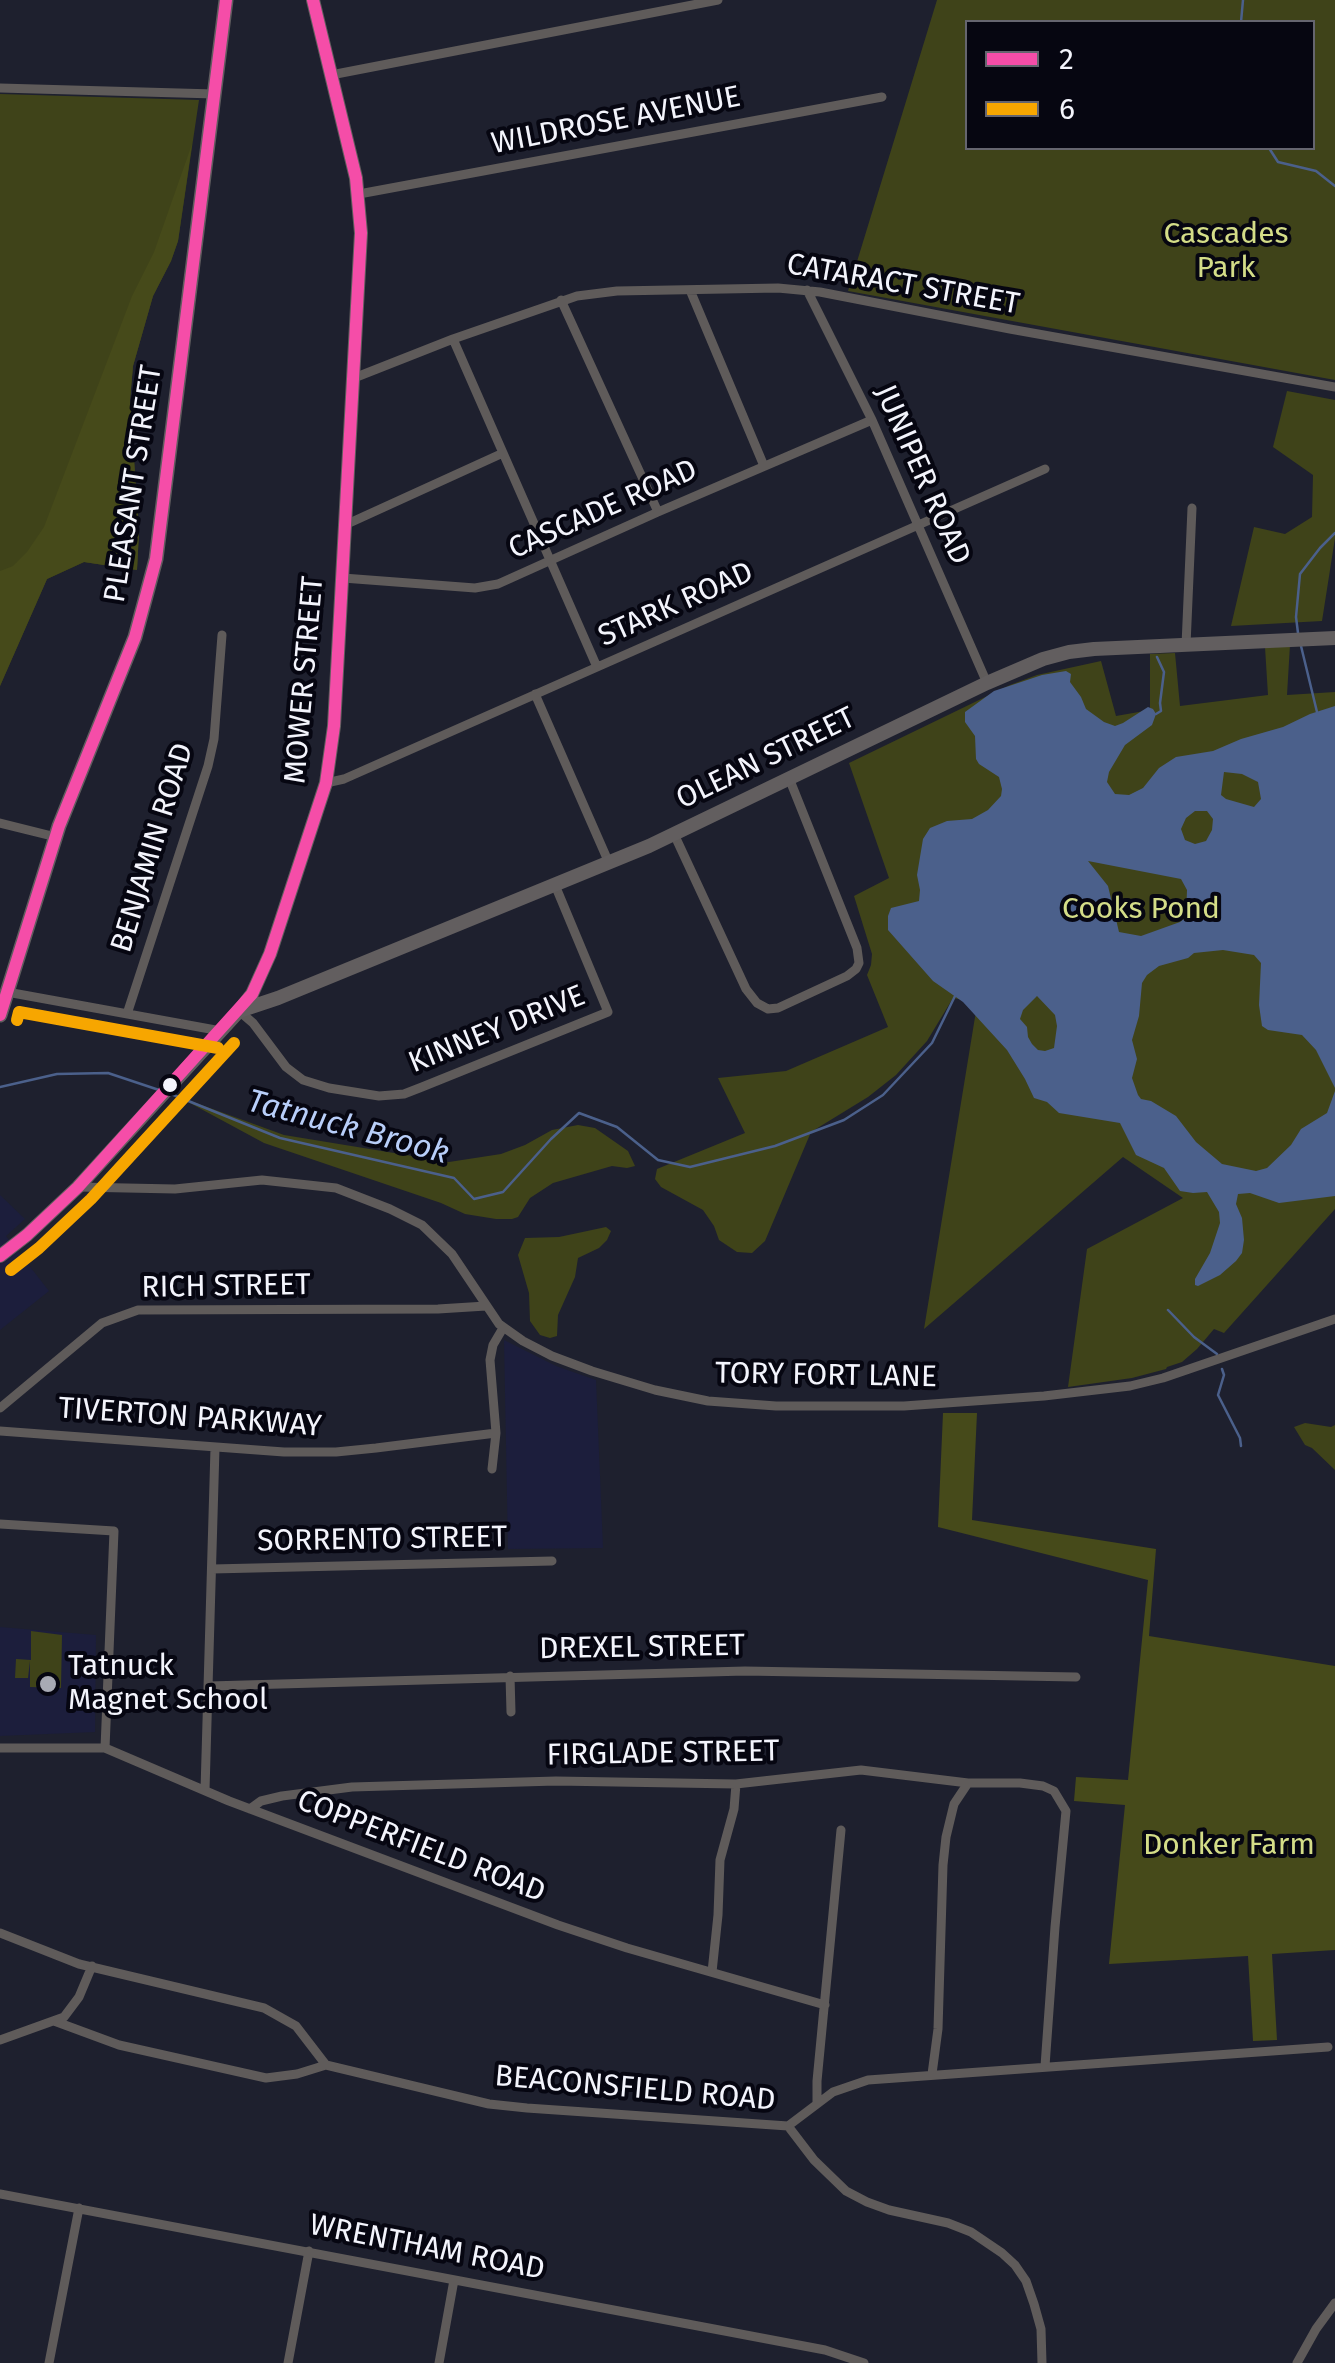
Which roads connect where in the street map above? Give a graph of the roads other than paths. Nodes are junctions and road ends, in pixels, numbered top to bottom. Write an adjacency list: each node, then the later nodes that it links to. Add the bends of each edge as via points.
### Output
1 (226, 0): 6 (main road, PLEASANT STREET)
2 (313, 0): 4 (street, MOWER STREET)
3 (718, 0): 4 (street)
4 (331, 74): 8 (street, MOWER STREET)
5 (0, 88): 6 (street)
6 (215, 94): 35 (main road, PLEASANT STREET, via 156,560 135,637)
7 (882, 97): 8 (street, WILDROSE AVENUE)
8 (358, 194): 13 (street, MOWER STREET)
9 (690, 290): 10 (street, CATARACT STREET); 11 (street, CATARACT STREET); 17 (street)
10 (807, 290): 14 (street, CATARACT STREET); 15 (street, JUNIPER ROAD)
11 (561, 300): 12 (street, CATARACT STREET); 20 (street)
12 (453, 339): 13 (street, CATARACT STREET); 16 (street)
13 (354, 378): 21 (street, MOWER STREET)
14 (1335, 387)
15 (872, 420): 17 (street, CASCADE ROAD); 22 (street, JUNIPER ROAD)
16 (503, 453): 21 (street); 23 (street)
17 (764, 466): 20 (street, CASCADE ROAD)
18 (1045, 470): 22 (street, STARK ROAD)
19 (1192, 508): 27 (street)
20 (658, 512): 23 (street, CASCADE ROAD)
21 (346, 525): 24 (street, MOWER STREET)
22 (918, 526): 28 (street, STARK ROAD); 29 (street, JUNIPER ROAD)
23 (551, 561): 24 (street, CASCADE ROAD, via 486,587); 28 (street)
24 (342, 578): 32 (street, MOWER STREET)
25 (222, 635): 40 (street, BENJAMIN ROAD, via 208,766)
26 (1335, 638): 27 (street, OLEAN STREET)
27 (1186, 645): 29 (street, OLEAN STREET, via 1069,652)
28 (597, 667): 30 (street, STARK ROAD)
29 (987, 682): 31 (street, OLEAN STREET)
30 (535, 694): 32 (street, STARK ROAD); 36 (street)
31 (789, 778): 34 (street, OLEAN STREET); 34 (street, via 857,948 859,963 847,976 778,1008 757,1003)
32 (326, 783): 39 (street, MOWER STREET, via 264,969)
33 (0, 823): 35 (street)
34 (674, 834): 36 (street, OLEAN STREET)
35 (56, 837): 38 (main road, PLEASANT STREET)
36 (610, 862): 37 (street, OLEAN STREET)
37 (556, 885): 39 (street, OLEAN STREET); 39 (street, KINNEY DRIVE, via 608,1012 422,1087 379,1096 303,1080)
38 (7, 992): 40 (street); 41 (main road, PLEASANT STREET)
39 (239, 1012): 42 (street, MOWER STREET)
40 (126, 1014): 42 (street)
41 (0, 1015)
42 (220, 1031): 43 (street, MOWER STREET)
43 (78, 1187): 44 (street, MOWER STREET); 45 (street, TORY FORT LANE, via 175,1189 262,1180 336,1188 422,1225 452,1254)
44 (0, 1256)
45 (486, 1306): 47 (street, TORY FORT LANE); 48 (street, RICH STREET, via 138,1310 102,1323)
46 (1335, 1319): 47 (street, TORY FORT LANE, via 1130,1386 904,1406 708,1401 592,1371)
47 (503, 1328): 50 (street, via 490,1360)
48 (0, 1408)
49 (0, 1431): 51 (street, TIVERTON PARKWAY)
50 (496, 1433): 51 (street, TIVERTON PARKWAY, via 336,1452); 52 (street)
51 (215, 1448): 55 (street)
52 (492, 1469)
53 (0, 1524): 61 (street, via 114,1531)
54 (552, 1561): 55 (street, SORRENTO STREET)
55 (212, 1569): 58 (street)
56 (510, 1676): 57 (street, DREXEL STREET, via 745,1670); 58 (street, DREXEL STREET); 59 (street)
57 (1076, 1677)
58 (209, 1686): 64 (street)
59 (510, 1712)
60 (0, 1748): 61 (street, COPPERFIELD ROAD)
61 (105, 1748): 64 (street, COPPERFIELD ROAD)
62 (968, 1783): 63 (street, FIRGLADE STREET, via 861,1770); 75 (street, FIRGLADE STREET, via 1043,1786 1066,1811); 76 (street, via 954,1804 946,1837)
63 (736, 1784): 65 (street, FIRGLADE STREET, via 556,1780 352,1787 282,1796); 69 (street, via 720,1860)
64 (205, 1790): 65 (street, COPPERFIELD ROAD)
65 (250, 1809): 69 (street, COPPERFIELD ROAD, via 558,1925)
66 (841, 1830): 70 (street)
67 (0, 1934): 68 (street)
68 (92, 1966): 71 (street, via 79,1997); 74 (street, via 264,2008 296,2026)
69 (712, 1972): 70 (street, COPPERFIELD ROAD)
70 (825, 2005): 77 (street)
71 (54, 2021): 72 (street); 74 (street, BEACONSFIELD ROAD, via 119,2045 266,2078)
72 (0, 2040)
73 (1328, 2046): 75 (street, BEACONSFIELD ROAD)
74 (326, 2066): 78 (street, BEACONSFIELD ROAD, via 489,2104)
75 (1045, 2066): 76 (street, BEACONSFIELD ROAD)
76 (932, 2074): 77 (street, BEACONSFIELD ROAD, via 868,2080)
77 (817, 2103): 78 (street, BEACONSFIELD ROAD)
78 (788, 2126): 88 (street, via 846,2191 889,2210 968,2230 1002,2253 1026,2281)
79 (0, 2194): 80 (street, WRENTHAM ROAD)
80 (79, 2208): 81 (street, WRENTHAM ROAD); 84 (street)
81 (309, 2251): 82 (street, WRENTHAM ROAD); 85 (street)
82 (454, 2280): 86 (street); 87 (street, WRENTHAM ROAD)
83 (1335, 2304): 89 (street)
84 (49, 2363)
85 (288, 2363)
86 (438, 2363)
87 (864, 2363)
88 (1042, 2363)
89 (1297, 2363)

